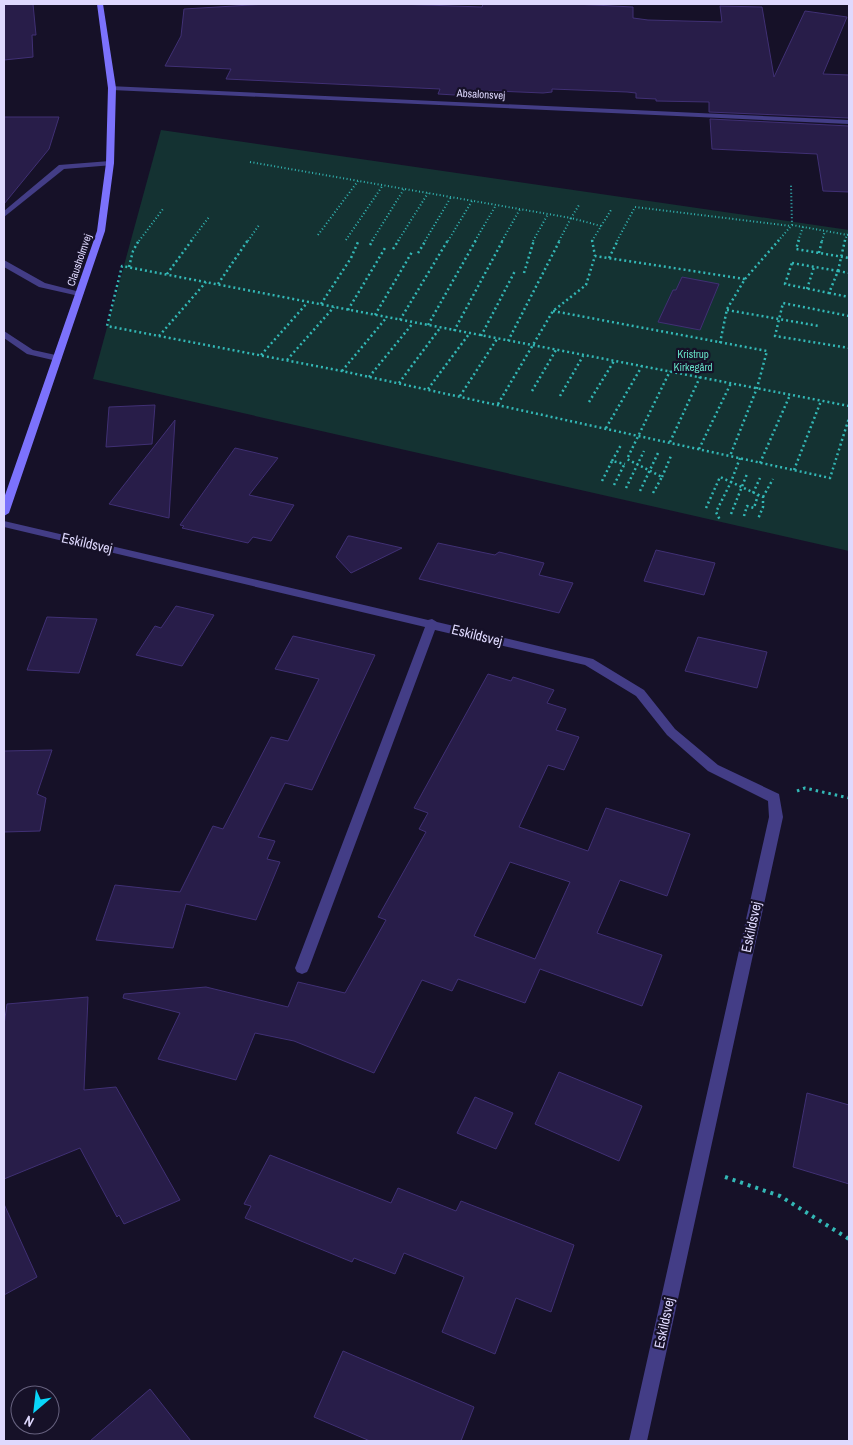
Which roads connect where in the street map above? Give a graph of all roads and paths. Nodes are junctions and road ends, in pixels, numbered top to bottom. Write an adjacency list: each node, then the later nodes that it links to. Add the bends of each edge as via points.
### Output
1 (102, 4): 2 (street, Clausholmvej)
2 (112, 88): 3 (street, Absalonsvej); 4 (street, Clausholmvej)
3 (849, 122)
4 (110, 162): 19 (street, via 62,167); 53 (street, Clausholmvej, via 101,231)
5 (250, 162): 6 (path)
6 (358, 181): 7 (path); 27 (path)
7 (383, 185): 9 (path); 29 (path)
8 (792, 185): 24 (path)
9 (404, 189): 10 (path); 31 (path)
10 (428, 193): 11 (path); 33 (path)
11 (451, 197): 12 (path); 36 (path)
12 (472, 201): 13 (path); 66 (path)
13 (496, 205): 16 (path); 68 (path)
14 (579, 205): 21 (path)
15 (163, 209): 42 (path, via 138,241)
16 (520, 209): 18 (path); 71 (path)
17 (611, 210): 23 (path)
18 (548, 214): 21 (path); 47 (path, via 535,236)
19 (4, 215)
20 (209, 217): 48 (path)
21 (571, 218): 23 (path); 77 (path)
22 (259, 225): 51 (path)
23 (601, 226): 37 (path, via 592,241)
24 (792, 226): 25 (path); 39 (path, via 635,207); 49 (path)
25 (803, 227): 26 (path); 35 (path, via 796,249)
26 (825, 231): 28 (path); 35 (path)
27 (318, 235)
28 (848, 235): 38 (path)
29 (346, 240)
30 (358, 242): 57 (path)
31 (370, 245)
32 (385, 248): 59 (path)
33 (393, 249)
34 (412, 252): 62 (path)
35 (819, 253): 38 (path)
36 (418, 254)
37 (596, 256): 39 (path); 61 (path, via 586,285)
38 (841, 257): 40 (path); 44 (path)
39 (609, 258): 49 (path)
40 (849, 258)
41 (4, 263): 53 (street, via 42,285)
42 (129, 267): 48 (path); 74 (path, via 122,266 107,326)
43 (814, 267): 44 (path); 52 (path); 52 (path, via 792,264 785,284)
44 (837, 271): 46 (path); 54 (path)
45 (515, 272): 75 (path)
46 (849, 272)
47 (524, 273)
48 (167, 274): 50 (path)
49 (745, 279): 60 (path)
50 (206, 282): 51 (path); 74 (path)
51 (218, 284): 56 (path)
52 (807, 289): 54 (path)
53 (79, 293): 84 (street, Clausholmvej)
54 (829, 293): 55 (path)
55 (849, 296)
56 (308, 302): 57 (path); 83 (path)
57 (321, 304): 58 (path)
58 (334, 307): 59 (path); 85 (path)
59 (348, 310): 62 (path)
60 (727, 310): 65 (path); 78 (path)
61 (553, 311): 78 (path); 79 (path)
62 (374, 315): 64 (path)
63 (849, 316): 65 (path, via 783,304)
64 (387, 317): 66 (path); 88 (path)
65 (780, 319): 69 (path); 80 (path, via 775,336)
66 (400, 320): 67 (path)
67 (413, 323): 68 (path); 90 (path)
68 (428, 326): 70 (path)
69 (819, 326)
70 (440, 328): 71 (path); 92 (path)
71 (454, 331): 73 (path)
72 (4, 334): 84 (street, via 30,352)
73 (469, 334): 75 (path); 95 (path)
74 (159, 336): 83 (path)
75 (481, 336): 76 (path)
76 (497, 339): 77 (path); 98 (path)
77 (508, 341): 79 (path)
78 (720, 342): 94 (path, via 767,351)
79 (530, 346): 81 (path); 102 (path)
80 (849, 348)
81 (556, 350): 82 (path); 96 (path)
82 (584, 355): 86 (path); 99 (path)
83 (260, 356): 85 (path)
84 (57, 358): 137 (street, Clausholmvej)
85 (287, 360): 88 (path)
86 (614, 361): 87 (path); 101 (path)
87 (642, 366): 89 (path); 105 (path)
88 (342, 371): 90 (path)
89 (670, 372): 91 (path); 106 (path)
90 (369, 377): 92 (path)
91 (700, 377): 93 (path); 107 (path)
92 (399, 383): 95 (path)
93 (731, 383): 94 (path); 109 (path)
94 (757, 388): 97 (path); 113 (path)
95 (428, 389): 98 (path)
96 (532, 391)
97 (790, 394): 100 (path); 117 (path)
98 (460, 396): 102 (path)
99 (560, 396)
100 (821, 400): 103 (path); 120 (path)
101 (589, 402)
102 (498, 404): 105 (path)
103 (849, 406)
104 (849, 418): 120 (path, via 830,478)
105 (606, 428): 106 (path)
106 (637, 435): 107 (path); 115 (path)
107 (670, 442): 109 (path)
108 (621, 445): 116 (path)
109 (699, 449): 113 (path)
110 (644, 451): 119 (path)
111 (658, 453): 121 (path)
112 (671, 456): 123 (path)
113 (730, 456): 114 (path)
114 (740, 458): 117 (path); 127 (path)
115 (627, 459): 118 (path); 119 (path)
116 (612, 461): 118 (path); 126 (path)
117 (760, 463): 120 (path)
118 (625, 464): 128 (path)
119 (637, 465): 121 (path); 129 (path)
120 (794, 470)
121 (648, 471): 123 (path); 131 (path)
122 (747, 474): 130 (path)
123 (662, 477): 132 (path)
124 (760, 478): 133 (path)
125 (773, 479): 135 (path)
126 (602, 482)
127 (731, 482): 130 (path); 136 (path, via 720,477); 141 (path, via 716,512)
128 (614, 485)
129 (626, 488)
130 (742, 488): 133 (path); 138 (path)
131 (640, 491)
132 (653, 493)
133 (753, 493): 134 (path)
134 (758, 495): 135 (path); 139 (path, via 754,508 747,506)
135 (763, 497): 140 (path)
136 (706, 508)
137 (4, 513)
138 (730, 514)
139 (744, 516)
140 (758, 519)
141 (720, 520)
142 (4, 524): 143 (street, Eskildsvej)
143 (432, 624): 144 (street, Eskildsvej, via 589,662 640,694 671,732 713,768); 146 (street, Eskildsvej)
144 (774, 798): 145 (path, via 805,788); 147 (street, Eskildsvej, via 776,817)
145 (849, 798)
146 (302, 968)
147 (698, 1168): 148 (path, via 780,1196); 149 (street, Eskildsvej)
148 (849, 1239)
149 (638, 1441)

